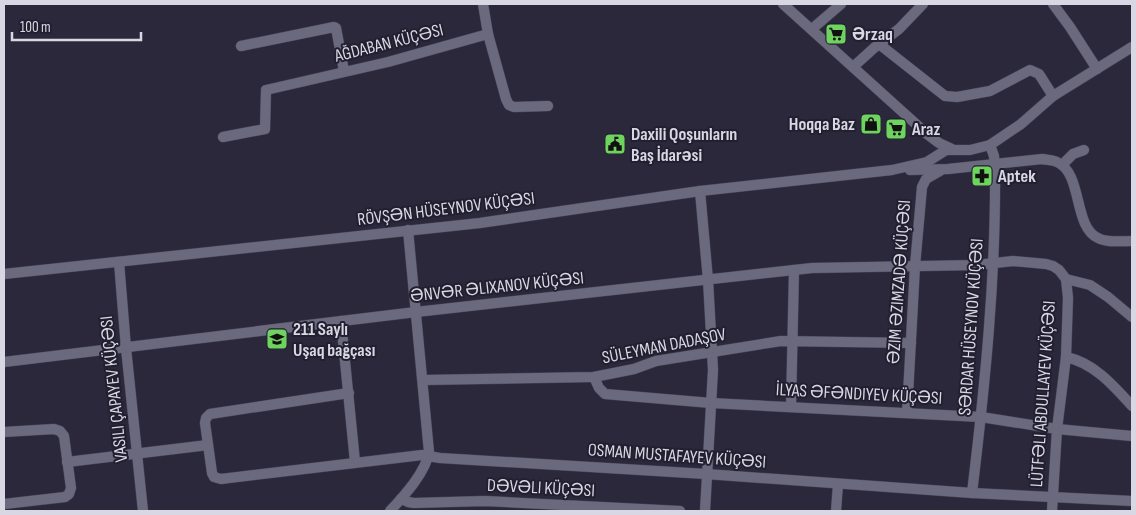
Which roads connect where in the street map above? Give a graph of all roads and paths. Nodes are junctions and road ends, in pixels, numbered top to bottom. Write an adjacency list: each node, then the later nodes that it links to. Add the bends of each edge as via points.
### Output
1 (482, 4): 7 (street)
2 (782, 4): 6 (street)
3 (841, 4): 6 (street)
4 (923, 4): 8 (street)
5 (1053, 4): 12 (street)
6 (812, 29): 11 (street)
7 (488, 34): 13 (street, AĞDABAN KÜÇƏSI); 15 (street, via 509,105)
8 (879, 44): 11 (street); 14 (street, via 946,96 990,91 1030,70 1039,74)
9 (241, 46): 13 (street, via 334,27)
10 (1132, 47): 12 (street)
11 (853, 67): 17 (street)
12 (1097, 69): 14 (street)
13 (344, 71): 16 (street, AĞDABAN KÜÇƏSI, via 266,90 265,129)
14 (1054, 96): 18 (street)
15 (548, 106)
16 (223, 137)
17 (933, 139): 19 (street); 21 (street)
18 (994, 143): 19 (street, via 970,150); 22 (street, SƏRDAR HÜSEYNOV KÜÇƏSI)
19 (952, 149): 21 (street)
20 (1084, 150): 23 (street)
21 (936, 156): 24 (street, via 939,166); 25 (street, via 920,164)
22 (994, 163): 23 (street, via 1042,159); 24 (street); 30 (street, SƏRDAR HÜSEYNOV KÜÇƏSI)
23 (1062, 165): 28 (street, via 1072,179 1089,231 1099,239)
24 (948, 169): 25 (street); 31 (street, ƏZIM ƏZIMZADƏ KÜÇƏSI, via 934,173 923,182)
25 (892, 170): 26 (street, RÖVŞƏN HÜSEYNOV KÜÇƏSI)
26 (700, 191): 27 (street, RÖVŞƏN HÜSEYNOV KÜÇƏSI, via 480,223); 35 (street)
27 (408, 230): 29 (street, RÖVŞƏN HÜSEYNOV KÜÇƏSI); 36 (street)
28 (1132, 241)
29 (119, 262): 33 (street, RÖVŞƏN HÜSEYNOV KÜÇƏSI); 41 (street, VASILI ÇAPAYEV KÜÇƏSI)
30 (994, 263): 31 (street, ƏNVƏR ƏLIXANOV KÜÇƏSI); 34 (street, ƏNVƏR ƏLIXANOV KÜÇƏSI, via 1046,264 1053,266); 52 (street, SƏRDAR HÜSEYNOV KÜÇƏSI)
31 (915, 266): 32 (street, ƏNVƏR ƏLIXANOV KÜÇƏSI); 40 (street, ƏZIM ƏZIMZADƏ KÜÇƏSI)
32 (794, 270): 35 (street, ƏNVƏR ƏLIXANOV KÜÇƏSI); 39 (street)
33 (4, 274)
34 (1066, 279): 37 (street, via 1090,285); 43 (street, LÜTFƏLI ABDULLAYEV KÜÇƏSI)
35 (708, 280): 36 (street, ƏNVƏR ƏLIXANOV KÜÇƏSI); 42 (street)
36 (416, 312): 38 (street, ƏNVƏR ƏLIXANOV KÜÇƏSI); 46 (street)
37 (1132, 317)
38 (342, 321): 41 (street, ƏNVƏR ƏLIXANOV KÜÇƏSI); 47 (street)
39 (792, 341): 40 (street, SÜLEYMAN DADAŞOV); 42 (street, SÜLEYMAN DADAŞOV); 50 (street)
40 (912, 343): 51 (street, ƏZIM ƏZIMZADƏ KÜÇƏSI)
41 (126, 348): 44 (street, ƏNVƏR ƏLIXANOV KÜÇƏSI); 57 (street, VASILI ÇAPAYEV KÜÇƏSI)
42 (712, 353): 45 (street, SÜLEYMAN DADAŞOV, via 656,361); 48 (street)
43 (1066, 357): 49 (street, via 1094,368); 53 (street, LÜTFƏLI ABDULLAYEV KÜÇƏSI)
44 (4, 362)
45 (594, 377): 46 (street, SÜLEYMAN DADAŞOV); 48 (street, İLYAS ƏFƏNDIYEV KÜÇƏSI, via 598,388 605,394)
46 (423, 380): 58 (street)
47 (348, 393): 56 (street, via 210,414 205,423); 60 (street)
48 (711, 403): 50 (street, İLYAS ƏFƏNDIYEV KÜÇƏSI); 61 (street)
49 (1132, 406)
50 (791, 407): 51 (street, İLYAS ƏFƏNDIYEV KÜÇƏSI)
51 (907, 413): 52 (street, İLYAS ƏFƏNDIYEV KÜÇƏSI)
52 (981, 417): 53 (street, İLYAS ƏFƏNDIYEV KÜÇƏSI); 63 (street, SƏRDAR HÜSEYNOV KÜÇƏSI)
53 (1057, 429): 55 (street, İLYAS ƏFƏNDIYEV KÜÇƏSI); 64 (street, LÜTFƏLI ABDULLAYEV KÜÇƏSI)
54 (4, 432): 59 (street, via 60,431 64,436)
55 (1132, 436)
56 (208, 445): 57 (street); 60 (street, OSMAN MUSTAFAYEV KÜÇƏSI, via 212,473 221,479)
57 (137, 453): 59 (street); 68 (street, VASILI ÇAPAYEV KÜÇƏSI)
58 (428, 456): 60 (street, OSMAN MUSTAFAYEV KÜÇƏSI); 61 (street, OSMAN MUSTAFAYEV KÜÇƏSI); 65 (street, via 423,469)
59 (68, 462): 67 (street, via 71,488 65,497)
60 (355, 462)
61 (706, 474): 62 (street, OSMAN MUSTAFAYEV KÜÇƏSI); 71 (street)
62 (838, 484): 63 (street, OSMAN MUSTAFAYEV KÜÇƏSI); 72 (street)
63 (972, 493): 64 (street, OSMAN MUSTAFAYEV KÜÇƏSI)
64 (1052, 496): 66 (street, OSMAN MUSTAFAYEV KÜÇƏSI); 73 (street, LÜTFƏLI ABDULLAYEV KÜÇƏSI)
65 (401, 499): 69 (street); 70 (street, DƏVƏLI KÜÇƏSI, via 414,503 485,501)
66 (1132, 501)
67 (4, 504)
68 (144, 511)
69 (390, 511)
70 (680, 511)
71 (705, 511)
72 (836, 511)
73 (1052, 511)

